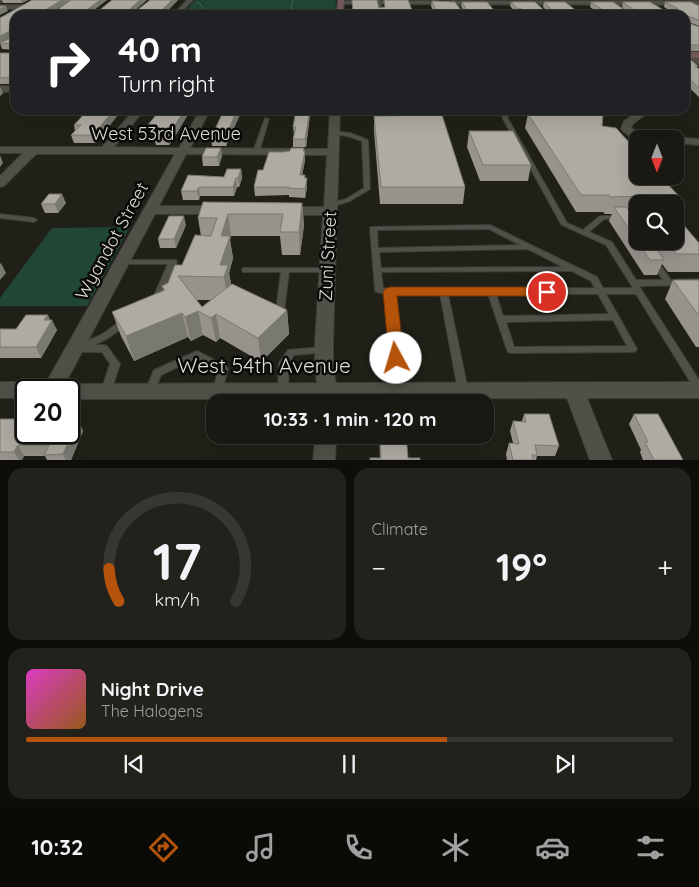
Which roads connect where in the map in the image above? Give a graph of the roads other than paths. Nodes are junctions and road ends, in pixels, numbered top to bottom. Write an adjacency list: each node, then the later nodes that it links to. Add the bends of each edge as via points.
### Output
1 (4, 0): 13 (lane)
2 (192, 1): 23 (street)
3 (341, 1): 4 (street)
4 (379, 1): 5 (street)
5 (417, 1): 6 (street); 24 (street)
6 (455, 1): 7 (street)
7 (494, 1): 8 (street); 19 (street)
8 (532, 1): 9 (street); 20 (lane)
9 (570, 1): 10 (street); 25 (street)
10 (608, 1): 11 (street); 18 (lane)
11 (647, 1): 12 (street); 26 (street)
12 (684, 1): 15 (street); 21 (lane)
13 (0, 2)
14 (32, 3): 17 (street)
15 (699, 3)
16 (0, 7): 17 (street)
17 (24, 7): 22 (street)
18 (617, 8)
19 (500, 9)
20 (541, 9)
21 (699, 9)
22 (18, 10)
23 (182, 10)
24 (420, 10)
25 (581, 10)
26 (662, 10)
27 (10, 14): 28 (street)
28 (7, 16)
29 (690, 54): 30 (street)
30 (699, 63)
31 (135, 115): 45 (street)
32 (202, 115): 46 (street, Wyandot Street)
33 (335, 115): 40 (street, Zuni Street)
34 (507, 115): 57 (lane, via 504,117 564,224)
35 (535, 115): 38 (lane, via 530,118)
36 (639, 115): 39 (street, via 628,123 626,129)
37 (266, 119): 47 (lane)
38 (533, 122)
39 (629, 131)
40 (334, 133): 48 (street, Zuni Street); 50 (lane, via 364,140 367,189)
41 (684, 141): 42 (street)
42 (699, 142)
43 (0, 150): 44 (street, West 53rd Avenue)
44 (32, 150): 45 (street, West 53rd Avenue); 49 (street)
45 (105, 152): 46 (street, West 53rd Avenue)
46 (182, 152): 47 (street, West 53rd Avenue); 51 (street, Wyandot Street)
47 (256, 152): 48 (street, West 53rd Avenue)
48 (333, 152): 50 (street, Zuni Street)
49 (0, 183)
50 (330, 208): 53 (street); 65 (street, Zuni Street)
51 (151, 210): 52 (street); 61 (street, Wyandot Street)
52 (230, 210)
53 (270, 210)
54 (0, 216): 55 (lane)
55 (34, 220)
56 (627, 220): 57 (lane, via 602,217)
57 (584, 233): 69 (lane, via 609,244)
58 (530, 247): 59 (lane); 59 (lane, via 490,227 373,228); 62 (lane)
59 (375, 250): 66 (lane)
60 (652, 258): 67 (lane)
61 (122, 262): 75 (lane, via 173,262 156,299); 80 (street, Wyandot Street)
62 (573, 269): 66 (lane); 73 (lane, via 594,279)
63 (246, 270): 64 (lane)
64 (285, 270): 65 (lane); 76 (lane)
65 (327, 270): 81 (street, Zuni Street)
66 (377, 270): 70 (lane, via 379,290)
67 (668, 282): 68 (lane); 69 (lane)
68 (699, 282)
69 (633, 283): 74 (lane)
70 (390, 292): 71 (lane); 82 (lane)
71 (444, 292): 72 (lane); 91 (lane)
72 (491, 292): 73 (lane); 79 (lane)
73 (602, 292): 74 (lane); 78 (lane)
74 (639, 292): 84 (lane)
75 (149, 305)
76 (280, 311)
77 (134, 316): 80 (lane, via 104,337)
78 (616, 317): 79 (lane); 79 (lane, via 632,349 511,350)
79 (500, 319)
80 (75, 349): 83 (street, Wyandot Street); 88 (lane, via 104,348 115,364)
81 (324, 350): 90 (lane, via 291,352 284,363); 95 (street, Zuni Street)
82 (396, 358)
83 (58, 379)
84 (699, 389): 92 (street, West 54th Avenue)
85 (0, 390): 86 (street)
86 (15, 390)
87 (80, 390): 88 (street, West 54th Avenue)
88 (106, 390): 93 (street, West 54th Avenue)
89 (218, 390): 90 (street, West 54th Avenue); 93 (street, West 54th Avenue); 93 (lane, via 223,369 197,354 157,373)
90 (282, 390): 94 (street, West 54th Avenue)
91 (463, 390): 92 (street, West 54th Avenue); 96 (street, West 54th Avenue)
92 (574, 390): 99 (street)
93 (150, 391)
94 (313, 394)
95 (328, 394)
96 (373, 394)
97 (325, 444): 98 (street)
98 (324, 460)
99 (600, 460)

